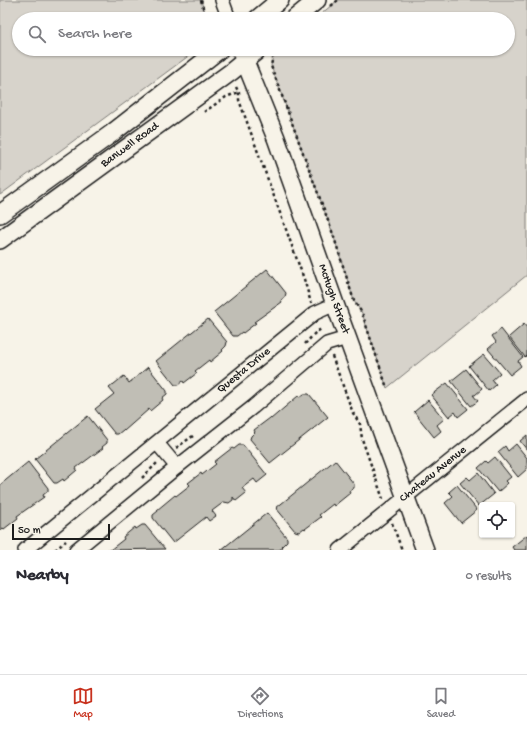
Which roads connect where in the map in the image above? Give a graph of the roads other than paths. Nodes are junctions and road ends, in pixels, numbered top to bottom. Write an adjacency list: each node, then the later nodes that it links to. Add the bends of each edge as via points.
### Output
1 (222, 0): 4 (street)
2 (280, 0): 5 (main road)
3 (317, 0): 6 (main road)
4 (226, 12)
5 (265, 12)
6 (302, 12)
7 (211, 56): 10 (main road, Banwell Road, via 111,134)
8 (242, 56): 11 (main road, Banwell Road)
9 (243, 56): 12 (main road, McHugh Street, via 276,138)
10 (0, 214)
11 (0, 240)
12 (335, 304): 13 (main road, McHugh Street); 15 (street, Questa Drive, via 315,313)
13 (347, 338): 16 (street, via 328,344); 17 (main road, McHugh Street)
14 (527, 399): 17 (street, Chateau Avenue)
15 (157, 443): 16 (street); 18 (street, Questa Drive)
16 (177, 467): 19 (street)
17 (406, 497): 20 (street, Chateau Avenue); 21 (main road, McHugh Street)
18 (25, 550)
19 (76, 550)
20 (340, 550)
21 (425, 550)

